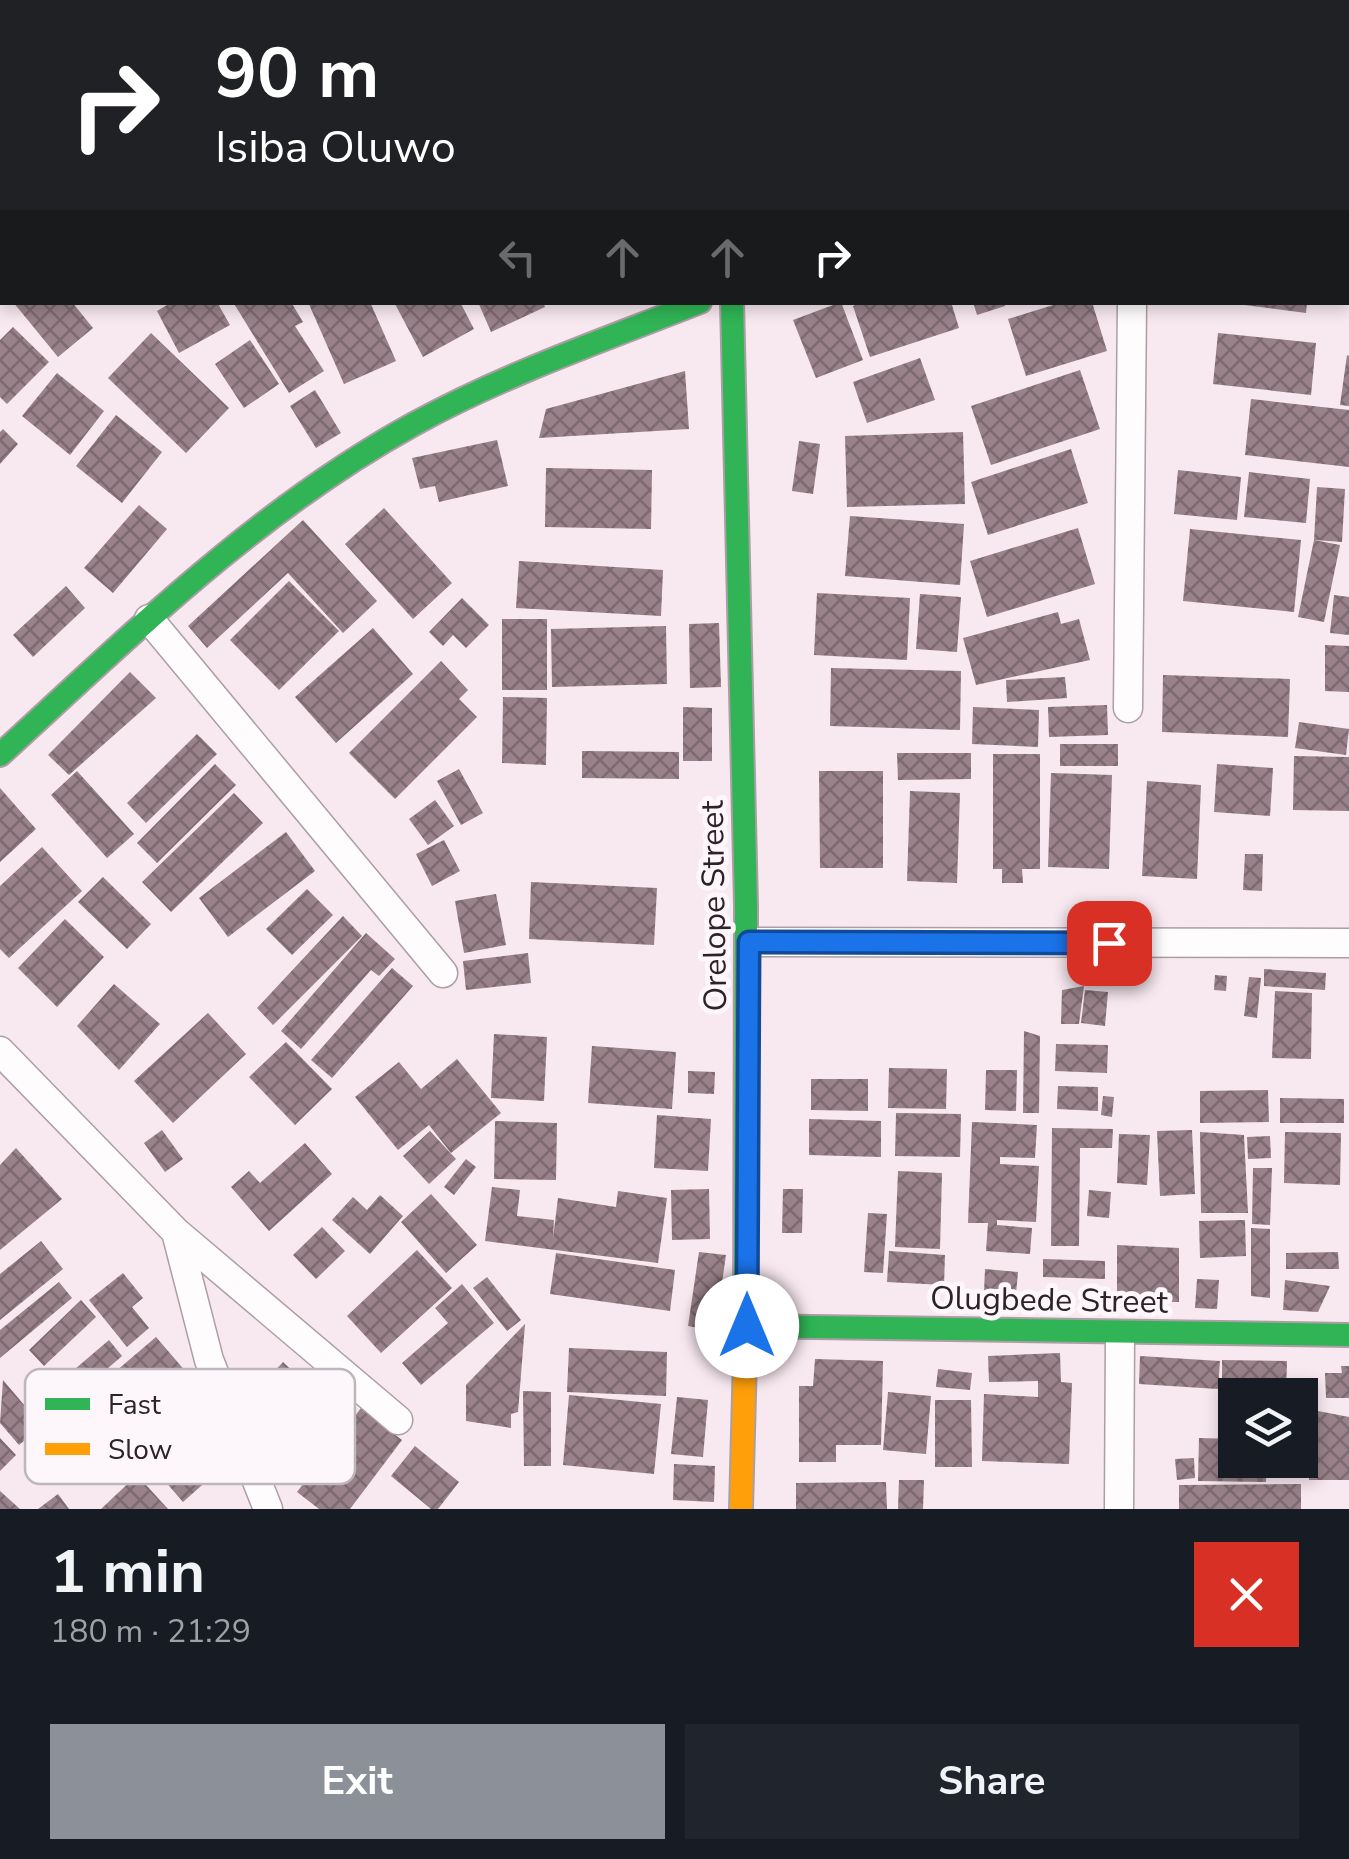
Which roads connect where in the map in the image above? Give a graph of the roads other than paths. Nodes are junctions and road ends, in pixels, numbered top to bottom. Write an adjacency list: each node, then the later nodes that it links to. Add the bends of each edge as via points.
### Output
1 (693, 305): 4 (street, via 551,362 377,445)
2 (732, 305): 7 (street, Orelope Street)
3 (1132, 305): 5 (street)
4 (149, 620): 6 (street); 9 (street)
5 (1128, 708)
6 (0, 755)
7 (749, 942): 8 (street); 12 (street, Orelope Street)
8 (1349, 943)
9 (442, 973)
10 (0, 1051): 11 (street)
11 (176, 1232): 15 (street); 16 (street)
12 (747, 1326): 13 (street, Olugbede Street); 21 (street, Orelope Street)
13 (1120, 1335): 14 (street, Olugbede Street); 22 (street)
14 (1349, 1335)
15 (213, 1369)
16 (338, 1369)
17 (355, 1384): 18 (street)
18 (398, 1420)
19 (258, 1484): 20 (street)
20 (268, 1509)
21 (740, 1509)
22 (1118, 1509)

